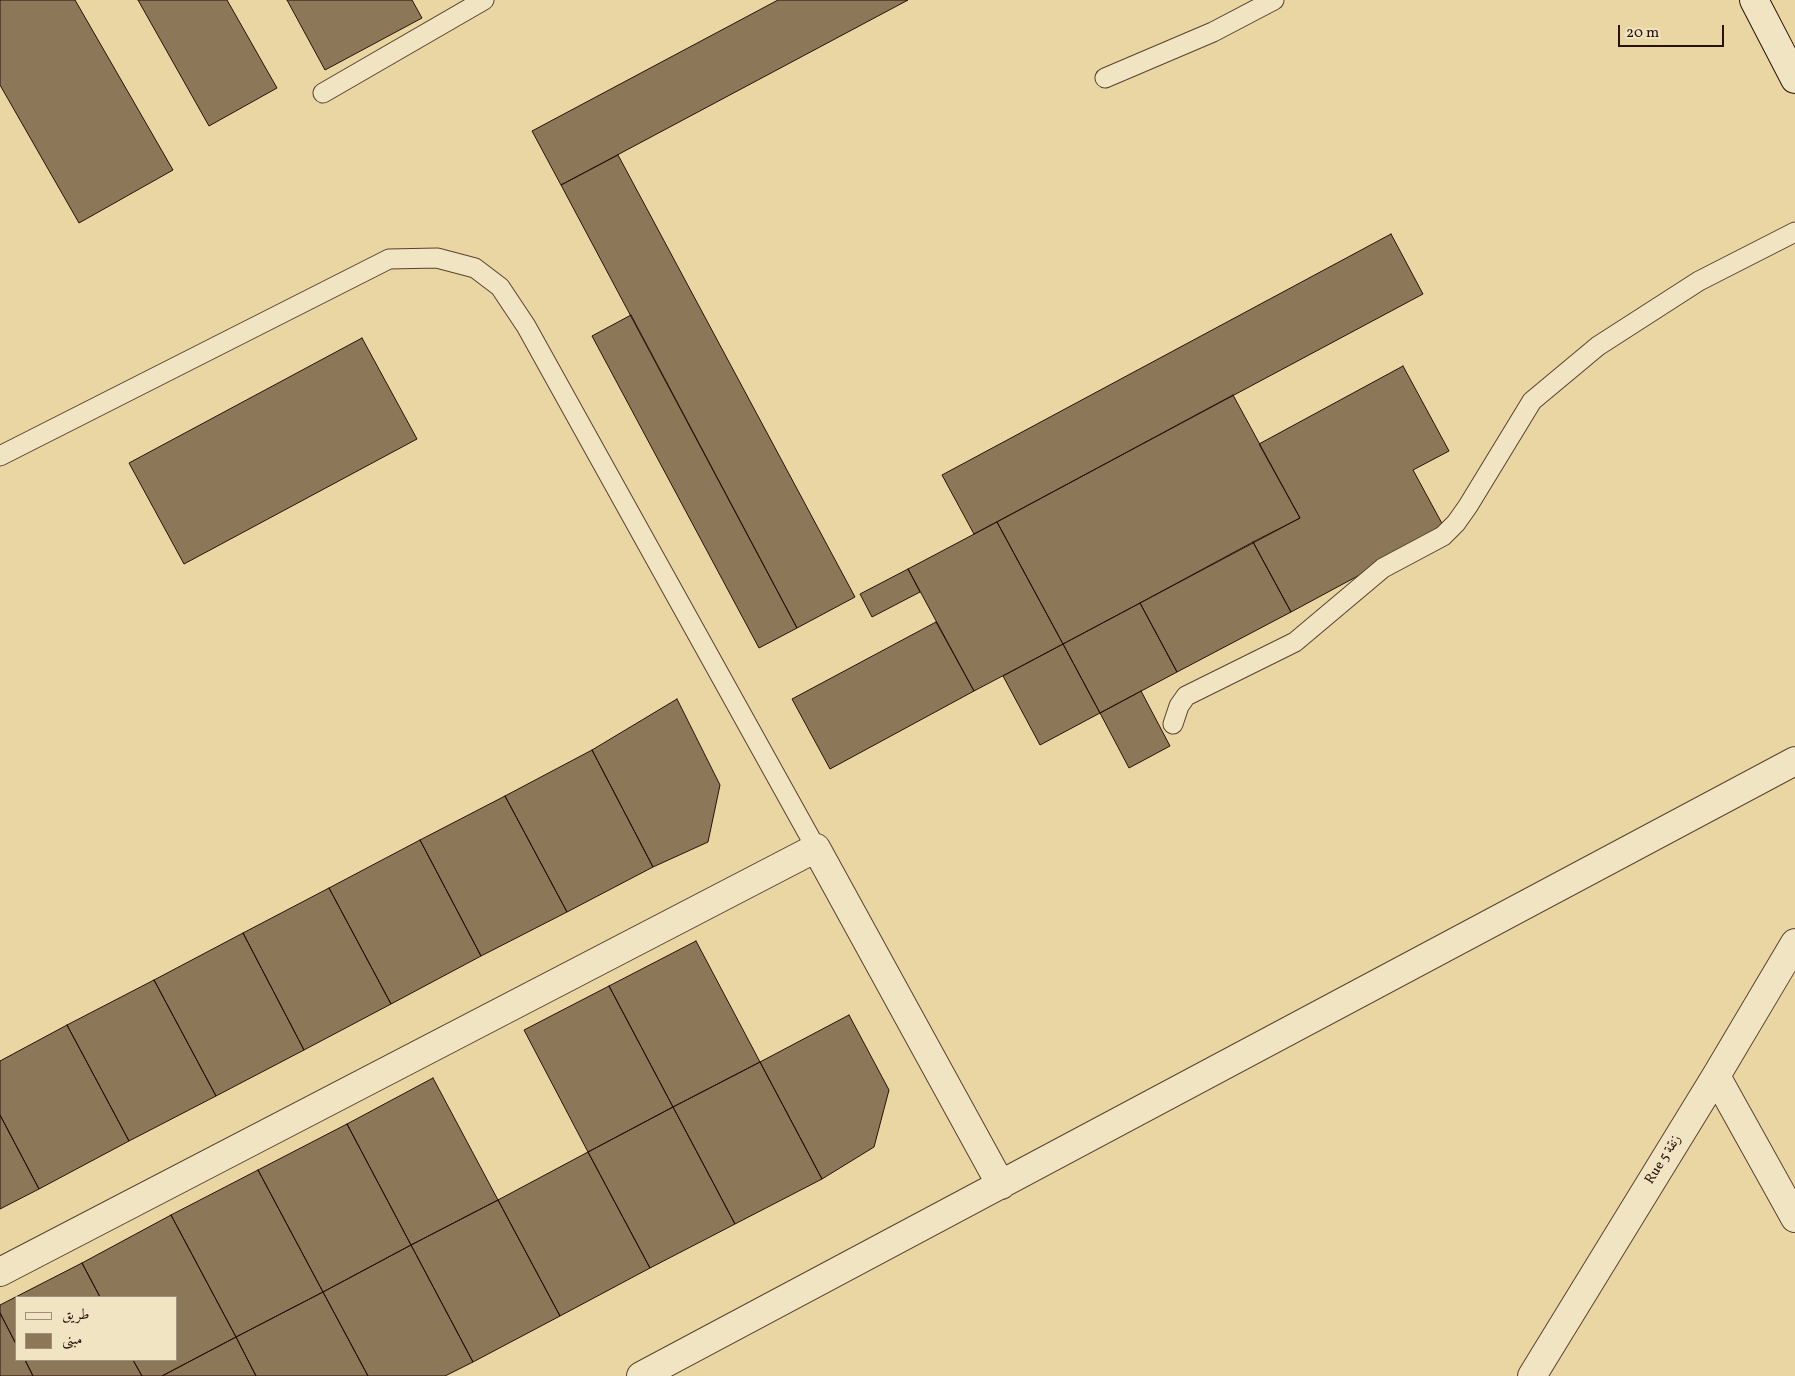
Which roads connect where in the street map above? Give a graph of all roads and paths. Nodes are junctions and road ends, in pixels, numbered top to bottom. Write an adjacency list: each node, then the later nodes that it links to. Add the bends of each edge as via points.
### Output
1 (484, 0): 6 (lane)
2 (1274, 0): 4 (lane, via 1213,32)
3 (1754, 0): 5 (street)
4 (1105, 78)
5 (1795, 78)
6 (323, 93)
7 (1795, 232): 9 (lane, via 1699,280 1598,346 1532,401 1468,506 1443,536 1383,568 1294,642 1186,696)
8 (0, 456): 11 (lane, via 389,259 438,258 475,268 500,287 526,326)
9 (1173, 724)
10 (1795, 762): 14 (street)
11 (816, 848): 14 (street); 16 (street)
12 (1795, 943): 13 (street, Rue 5 زنقة)
13 (1716, 1076): 15 (street); 18 (street, Rue 5 زنقة)
14 (1001, 1185): 17 (street)
15 (1795, 1218)
16 (0, 1272)
17 (641, 1376)
18 (1532, 1376)

